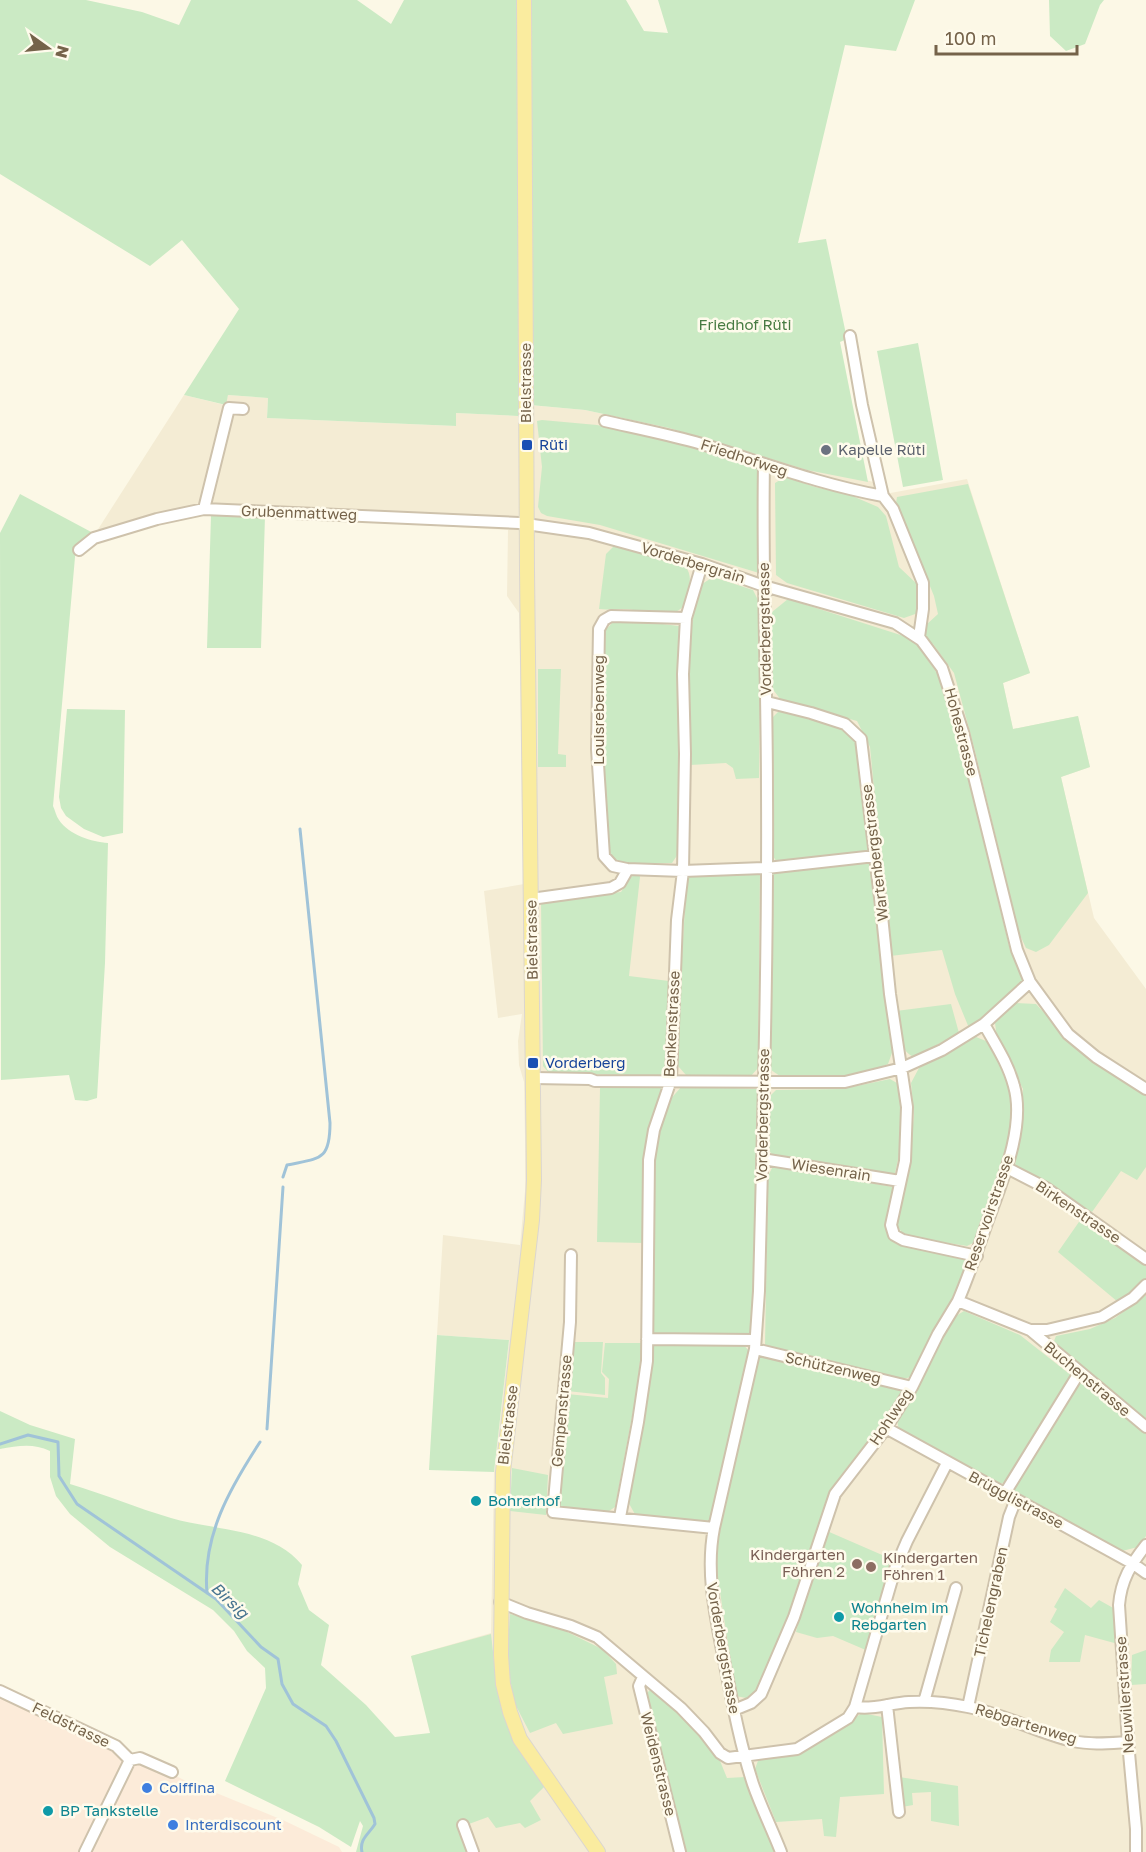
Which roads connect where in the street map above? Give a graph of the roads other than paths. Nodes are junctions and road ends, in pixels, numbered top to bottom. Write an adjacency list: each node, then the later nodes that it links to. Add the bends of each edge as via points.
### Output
1 (524, 0): 8 (main road, Bielstrasse)
2 (850, 336): 6 (street)
3 (243, 409): 7 (street, via 229,408)
4 (605, 422): 5 (street, Friedhofweg, via 654,431)
5 (764, 464): 6 (street, Friedhofweg, via 826,485); 11 (street, Vorderbergstrasse)
6 (882, 496): 13 (street, via 893,509 923,583)
7 (204, 509): 8 (street, Grubenmattweg); 9 (street, Grubenmattweg, via 94,538)
8 (527, 524): 10 (street, Vorderbergrain, via 589,533); 19 (main road, Bielstrasse)
9 (79, 550)
10 (702, 564): 11 (street, Vorderbergrain); 12 (street, Benkenstrasse)
11 (764, 586): 13 (street, Vorderbergrain, via 895,623); 14 (street, Vorderbergstrasse)
12 (686, 618): 17 (street, Louisrebenweg, via 611,616 599,629 597,749 604,856 613,866); 18 (street, Benkenstrasse)
13 (921, 640): 20 (street, Hohestrasse, via 942,668 963,732 1001,890)
14 (767, 702): 15 (street, Wartenbergstrasse, via 845,724 861,739); 16 (street, Vorderbergstrasse)
15 (875, 856): 16 (street, Louisrebenweg); 22 (street, Wartenbergstrasse)
16 (767, 868): 18 (street, Louisrebenweg); 25 (street, Vorderbergstrasse)
17 (628, 869): 18 (street, Louisrebenweg); 19 (street, via 612,888)
18 (683, 871): 24 (street, Benkenstrasse, via 677,920)
19 (531, 899): 23 (main road, Bielstrasse)
20 (1029, 982): 21 (street); 26 (street, Hohestrasse, via 1068,1034)
21 (984, 1024): 22 (street, via 942,1050); 28 (street, Reservoirstrasse, via 1015,1087 1017,1114)
22 (902, 1068): 25 (street, via 845,1082); 29 (street, Wartenbergstrasse, via 907,1107 905,1161)
23 (534, 1078): 24 (street); 51 (main road, Bielstrasse, via 532,1220 502,1472)
24 (671, 1080): 25 (street); 36 (street, Benkenstrasse, via 654,1130 649,1160)
25 (764, 1083): 27 (street, Vorderbergstrasse)
26 (1146, 1089)
27 (762, 1159): 29 (street, Wiesenrain); 37 (street, Vorderbergstrasse)
28 (1007, 1168): 31 (street, Reservoirstrasse); 32 (street, Birkenstrasse, via 1046,1188)
29 (900, 1181): 31 (street, Wartenbergstrasse, via 891,1225 894,1235)
30 (571, 1256): 45 (street, Gempenstrasse, via 570,1322 553,1512)
31 (977, 1256): 34 (street, Reservoirstrasse)
32 (1146, 1259)
33 (1146, 1285): 35 (street, via 1102,1317 1047,1330)
34 (958, 1301): 35 (street); 39 (street, Hohlweg)
35 (1030, 1330): 38 (street, Buchenstrasse)
36 (647, 1339): 37 (street, Schützenweg); 45 (street, Benkenstrasse, via 639,1422)
37 (755, 1344): 39 (street, Schützenweg); 46 (street, Vorderbergstrasse)
38 (1079, 1372): 40 (street, Buchenstrasse); 43 (street)
39 (912, 1387): 41 (street, Hohlweg)
40 (1146, 1427)
41 (886, 1428): 42 (street, Brügglistrasse); 58 (street, Hohlweg, via 835,1494 794,1617 761,1694)
42 (947, 1463): 43 (street, Brügglistrasse); 56 (street, via 896,1569)
43 (1005, 1493): 44 (street, Brügglistrasse)
44 (1016, 1499): 48 (street, Brügglistrasse); 57 (street, Tichelengraben)
45 (620, 1517): 46 (street, Gempenstrasse)
46 (714, 1528): 58 (street, Vorderbergstrasse, via 710,1574)
47 (1146, 1545): 48 (street, Neuwilerstrasse)
48 (1132, 1563): 49 (street, Brügglistrasse); 59 (street, Neuwilerstrasse, via 1120,1590 1119,1605)
49 (1146, 1573)
50 (956, 1588): 54 (street)
51 (500, 1602): 52 (street, via 597,1637); 67 (main road, Bielstrasse, via 503,1684 516,1729)
52 (643, 1677): 60 (street, via 681,1708 720,1753 728,1758); 68 (street, Weidenstrasse, via 639,1686)
53 (0, 1691): 61 (street, Feldstrasse, via 116,1746)
54 (924, 1702): 55 (street, Rebgartenweg); 57 (street, Rebgartenweg)
55 (887, 1705): 56 (street, Rebgartenweg); 63 (street)
56 (855, 1707): 60 (street, via 848,1718 797,1749)
57 (968, 1707): 59 (street, Rebgartenweg, via 1076,1742)
58 (734, 1710): 60 (street, Vorderbergstrasse)
59 (1128, 1742): 70 (street, Neuwilerstrasse)
60 (746, 1757): 69 (street, Vorderbergstrasse)
61 (130, 1760): 62 (street, Feldstrasse, via 140,1758); 65 (street)
62 (172, 1772)
63 (899, 1812)
64 (464, 1825): 66 (street)
65 (85, 1852)
66 (473, 1852)
67 (598, 1852)
68 (680, 1852)
69 (781, 1852)
70 (1136, 1852)

